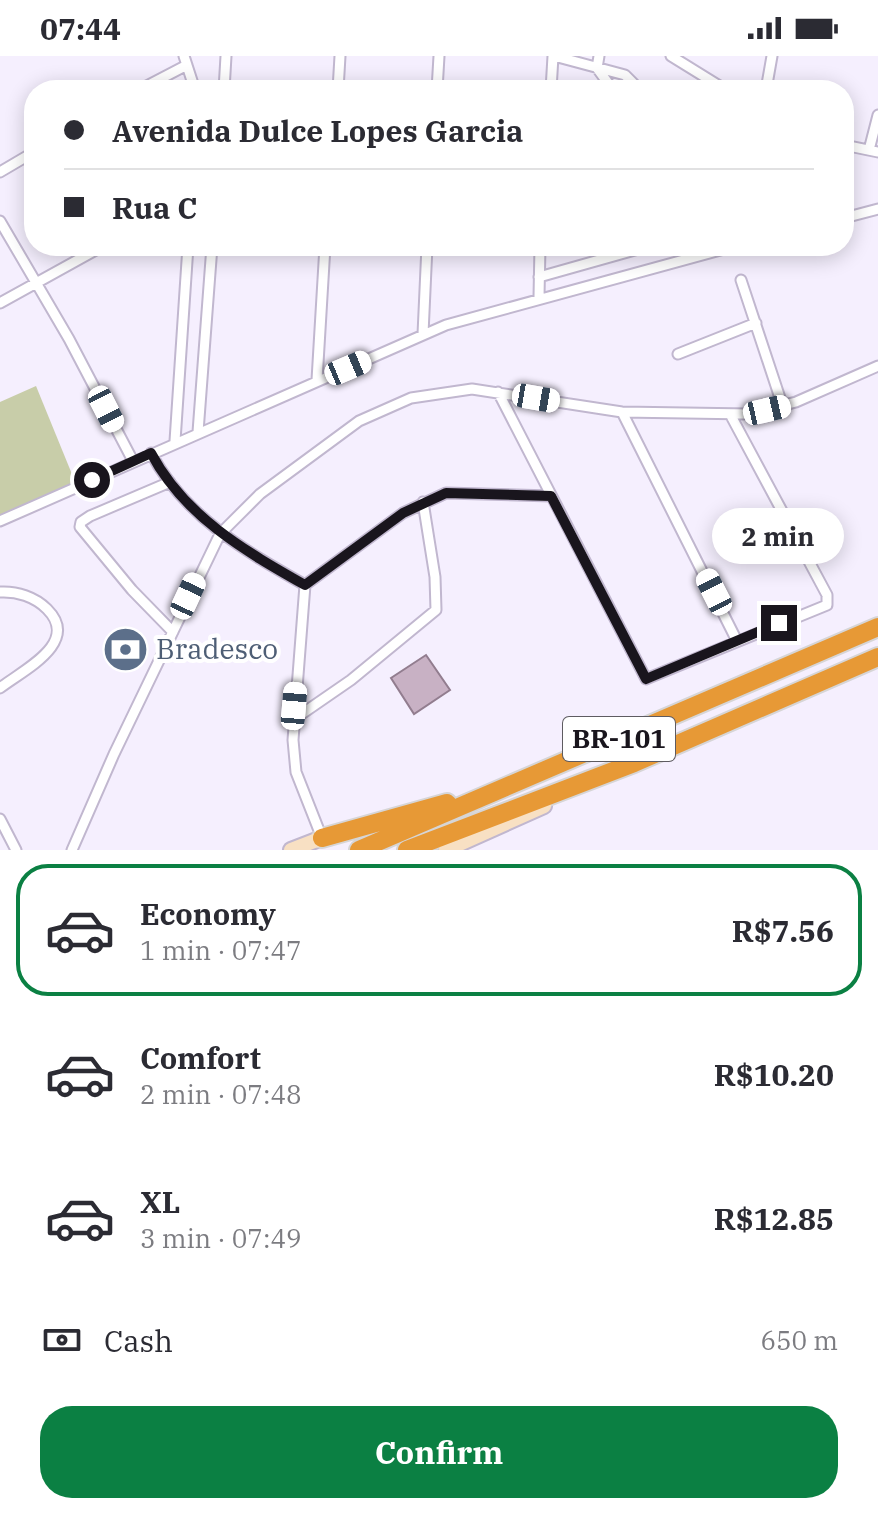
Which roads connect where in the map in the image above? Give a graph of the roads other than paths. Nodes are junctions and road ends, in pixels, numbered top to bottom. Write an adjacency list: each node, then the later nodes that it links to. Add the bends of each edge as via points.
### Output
1 (226, 56): 12 (street)
2 (340, 56): 13 (street)
3 (439, 56): 14 (street)
4 (554, 56): 9 (street); 15 (street)
5 (599, 56): 9 (street)
6 (671, 56): 18 (street)
7 (772, 56): 19 (street)
8 (186, 60): 10 (street); 11 (street)
9 (597, 68): 16 (street); 17 (street)
10 (155, 80)
11 (192, 80)
12 (225, 80)
13 (339, 80)
14 (438, 80)
15 (552, 80)
16 (606, 80)
17 (630, 80)
18 (710, 80)
19 (768, 80)
20 (878, 115): 22 (street)
21 (854, 147): 22 (street)
22 (875, 151)
23 (24, 158): 24 (street)
24 (0, 172)
25 (878, 209): 26 (street)
26 (854, 215)
27 (0, 221): 38 (street)
28 (85, 256): 38 (street)
29 (187, 256): 51 (street)
30 (211, 256): 50 (street)
31 (324, 256): 45 (street)
32 (427, 256): 42 (street)
33 (540, 256): 36 (street)
34 (614, 256): 36 (street)
35 (696, 256): 39 (street)
36 (539, 277): 39 (street)
37 (741, 280): 41 (street)
38 (37, 282): 40 (street); 53 (street)
39 (539, 297): 42 (street)
40 (0, 303)
41 (756, 323): 43 (street); 47 (street)
42 (423, 334): 45 (street)
43 (678, 354)
44 (878, 366): 47 (street)
45 (317, 380): 50 (street)
46 (498, 392): 48 (street); 55 (street); 58 (street, via 452,390 377,411 260,494)
47 (783, 407): 49 (street)
48 (622, 412): 49 (street); 63 (street)
49 (730, 414): 63 (street, via 827,595 823,608)
50 (198, 432): 51 (street)
51 (175, 441): 52 (street)
52 (151, 453): 53 (street); 54 (street)
53 (133, 461): 57 (street)
54 (170, 482): 58 (street); 62 (street, via 90,516 80,527)
55 (551, 496): 56 (street, via 454,492); 63 (street, via 646,679)
56 (423, 502): 59 (street); 66 (street, via 436,610)
57 (0, 521)
58 (220, 534): 59 (street); 62 (street)
59 (305, 585): 66 (street)
60 (0, 592): 65 (street, via 36,600 59,631 48,651)
61 (878, 627): 68 (highway, BR-101)
62 (173, 632): 72 (street)
63 (737, 641)
64 (878, 657): 67 (highway, BR-101)
65 (0, 688)
66 (293, 720): 70 (street, via 296,772)
67 (634, 763): 75 (highway, BR-101); 76 (street)
68 (496, 791): 70 (highway); 74 (highway, BR-101)
69 (0, 819): 71 (street)
70 (322, 838): 73 (street)
71 (16, 850)
72 (72, 850)
73 (291, 850)
74 (359, 850)
75 (407, 850)
76 (446, 850)

